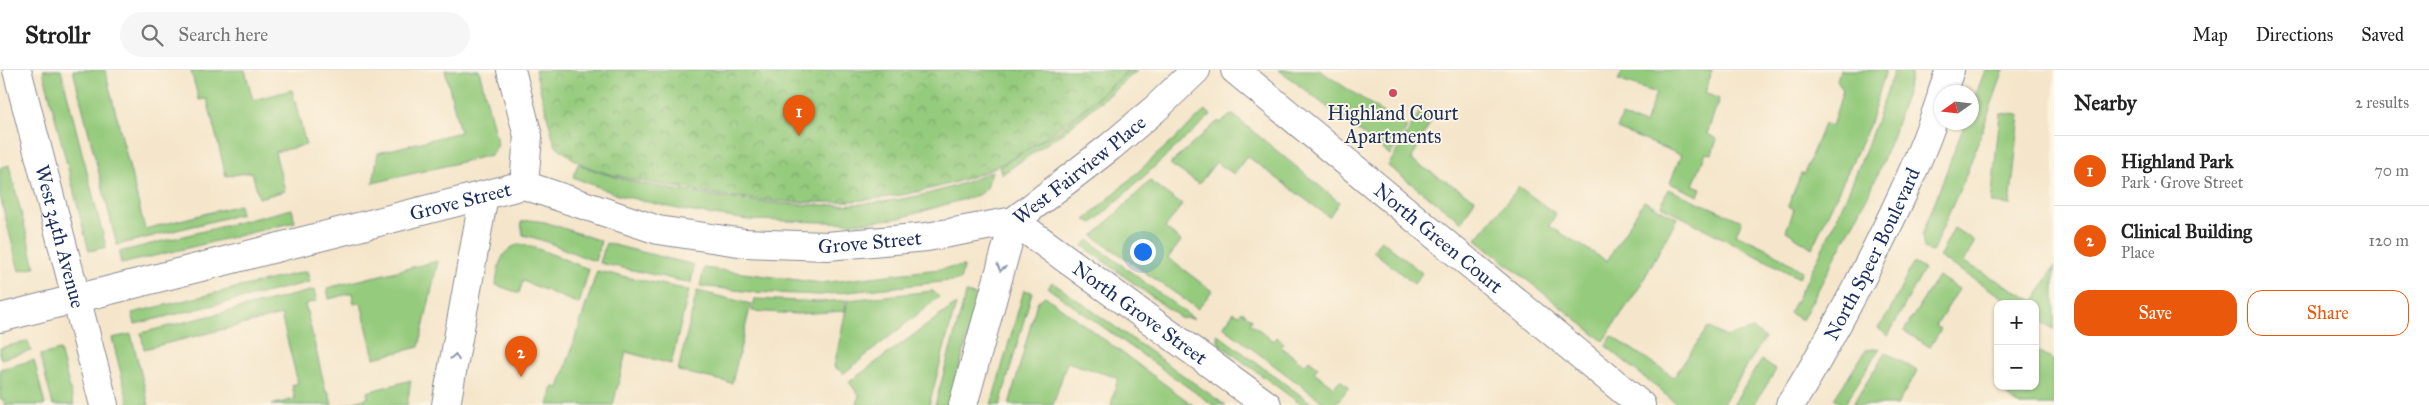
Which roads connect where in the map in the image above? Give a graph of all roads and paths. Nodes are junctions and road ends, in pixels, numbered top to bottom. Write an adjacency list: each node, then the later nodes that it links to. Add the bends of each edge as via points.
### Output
1 (17, 70): 11 (street, West 34th Avenue)
2 (511, 70): 8 (street, via 528,136)
3 (1196, 70): 10 (street, West Fairview Place, via 1118,141)
4 (1235, 70): 17 (street, North Green Court)
5 (1950, 70): 6 (street, North Speer Boulevard)
6 (1945, 85)
7 (1934, 120): 18 (street, North Speer Boulevard, via 1888,228 1830,340)
8 (524, 185): 9 (street, Grove Street); 10 (street, Grove Street, via 658,230 745,243 827,246 928,238)
9 (484, 195): 11 (street, Grove Street); 14 (street, one-way to 9)
10 (1014, 221): 15 (street, West Fairview Place, one-way to 15); 16 (street, North Grove Street)
11 (76, 299): 12 (street, Grove Street); 13 (street, West 34th Avenue)
12 (0, 318)
13 (104, 405)
14 (446, 405)
15 (963, 405)
16 (1267, 405)
17 (1641, 405)
18 (1790, 405)

